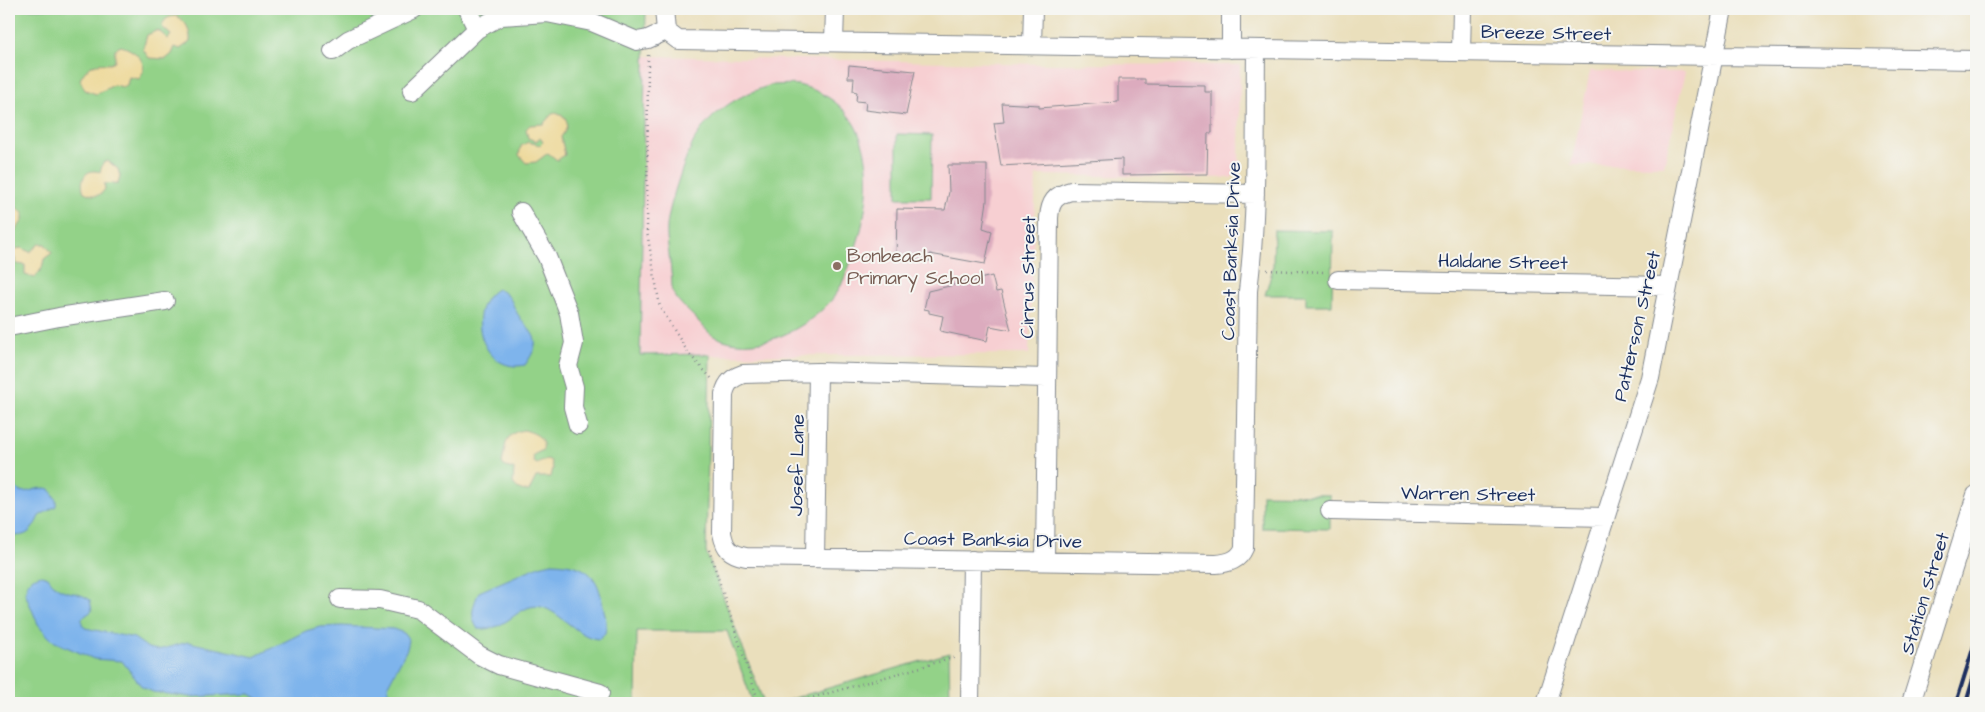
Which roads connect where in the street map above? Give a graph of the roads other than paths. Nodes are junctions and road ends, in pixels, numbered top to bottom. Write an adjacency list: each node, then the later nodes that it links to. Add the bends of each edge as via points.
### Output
1 (414, 9): 16 (street)
2 (467, 9): 10 (street)
3 (664, 9): 11 (street)
4 (835, 9): 12 (street)
5 (1033, 9): 13 (street)
6 (1231, 9): 15 (street)
7 (1462, 9): 17 (street)
8 (1723, 9): 18 (street, Patterson Street)
9 (504, 12): 10 (street); 11 (street, via 547,13 592,22 637,41)
10 (477, 29): 20 (street)
11 (667, 32): 12 (street, Breeze Street, via 678,40)
12 (834, 42): 13 (street, Breeze Street)
13 (1032, 45): 15 (street, Breeze Street)
14 (1256, 48): 15 (street, Breeze Street); 17 (street, Breeze Street); 21 (street, Coast Banksia Drive)
15 (1231, 49)
16 (333, 50)
17 (1461, 52): 18 (street, Breeze Street)
18 (1713, 56): 19 (street, Breeze Street); 24 (street, Patterson Street)
19 (1976, 60)
20 (412, 91)
21 (1255, 194): 28 (street, Cirrus Street, via 1071,191 1054,199 1049,212); 35 (street, Coast Banksia Drive, via 1248,291 1242,552 1234,560 1216,564)
22 (521, 212): 29 (street, via 547,256 573,327 574,343 568,366)
23 (1338, 280): 24 (street, Haldane Street)
24 (1667, 286): 32 (street, Patterson Street, via 1650,378)
25 (165, 301): 26 (street)
26 (9, 327)
27 (818, 372): 28 (street, Coast Banksia Drive); 33 (street, Josef Lane); 33 (street, Coast Banksia Drive, via 743,374 729,382 724,394 722,523 725,546 736,555)
28 (1047, 378): 35 (street, Cirrus Street)
29 (578, 425)
30 (1976, 495): 40 (street, Station Street)
31 (1330, 511): 32 (street, Warren Street)
32 (1605, 517): 39 (street, Patterson Street)
33 (815, 558): 34 (street, Coast Banksia Drive)
34 (972, 560): 35 (street, Coast Banksia Drive); 38 (street)
35 (1045, 561)
36 (340, 599): 37 (street, via 380,600 418,609 479,655 499,665)
37 (600, 693)
38 (970, 703)
39 (1546, 703)
40 (1911, 703)

